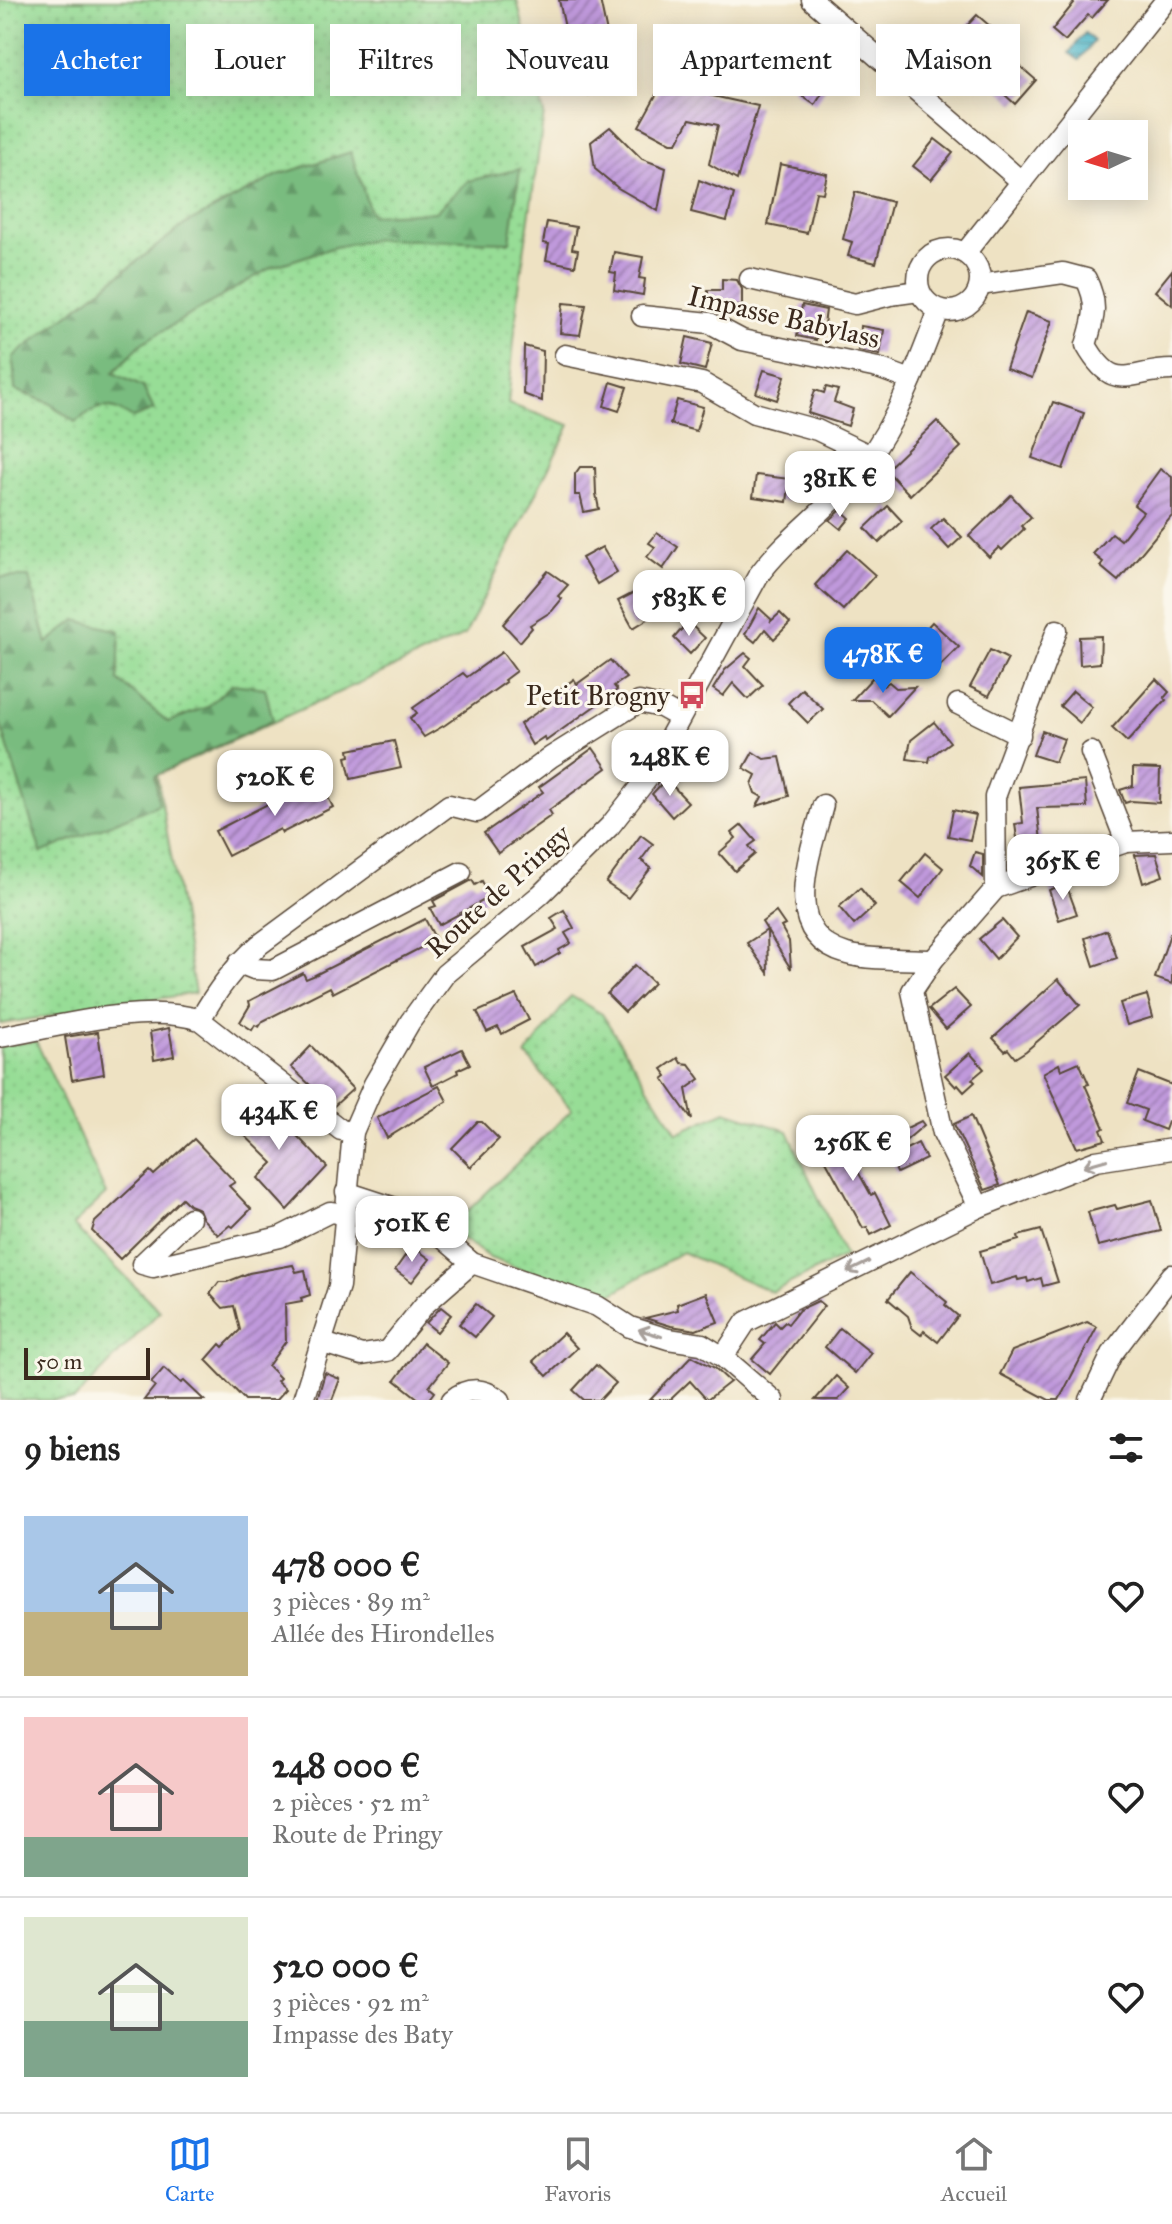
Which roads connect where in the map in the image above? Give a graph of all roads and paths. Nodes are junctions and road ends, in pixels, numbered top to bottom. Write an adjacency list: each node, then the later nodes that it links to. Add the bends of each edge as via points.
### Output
1 (812, 0): 3 (street)
2 (1166, 0): 3 (street)
3 (1022, 182): 4 (street)
4 (965, 253): 6 (street, via 977,267); 7 (street, via 946,249 929,256 919,272)
5 (750, 279): 7 (street, via 855,304)
6 (980, 285): 8 (street, via 970,304 950,312); 11 (street, via 1063,273 1086,279 1095,297 1086,345 1095,361 1110,374 1131,378)
7 (919, 291): 8 (street)
8 (939, 310): 12 (street, Route de Pringy)
9 (642, 316): 12 (street, Impasse Babylass, via 710,323 742,340 878,368)
10 (565, 355): 13 (street, via 702,383 754,413 817,430)
11 (1172, 370)
12 (911, 380): 13 (street, Route de Pringy)
13 (871, 456): 16 (street, Route de Pringy, via 758,576)
14 (1057, 630): 17 (street)
15 (958, 704): 17 (street)
16 (679, 717): 25 (street, via 639,702 477,812 449,805); 28 (street, Route de Pringy, via 647,779 610,826 427,995 374,1084)
17 (1020, 735): 23 (street, via 995,797)
18 (1091, 752): 21 (street)
19 (823, 805): 24 (street, via 802,890 806,918 823,942 848,955)
20 (1172, 840): 21 (street)
21 (1126, 842): 23 (street)
22 (461, 872): 25 (street, via 273,970)
23 (996, 888): 24 (street)
24 (933, 960): 31 (street, via 912,991 943,1133)
25 (239, 963): 26 (street)
26 (200, 1020): 27 (street, via 152,1013); 28 (street, via 341,1130)
27 (0, 1037)
28 (353, 1132): 30 (street, Route de Pringy)
29 (1172, 1149): 31 (street, one-way to 31, via 1096,1161)
30 (346, 1192): 32 (street, Route de Pringy); 34 (street, via 429,1226)
31 (979, 1207): 37 (street, one-way to 37, via 746,1322)
32 (345, 1214): 33 (street, via 330,1212 280,1237 153,1267 142,1264); 36 (street, Route de Pringy, via 339,1286)
33 (190, 1218)
34 (472, 1263): 36 (street, via 425,1304 387,1351 362,1355); 37 (street, one-way to 34, via 702,1344 630,1327 597,1306)
35 (1172, 1275): 42 (street, via 1112,1354)
36 (323, 1343): 38 (street, Route de Pringy)
37 (723, 1357): 41 (street)
38 (303, 1400)
39 (452, 1400): 40 (street, via 472,1389)
40 (500, 1400)
41 (773, 1400)
42 (1090, 1400)

